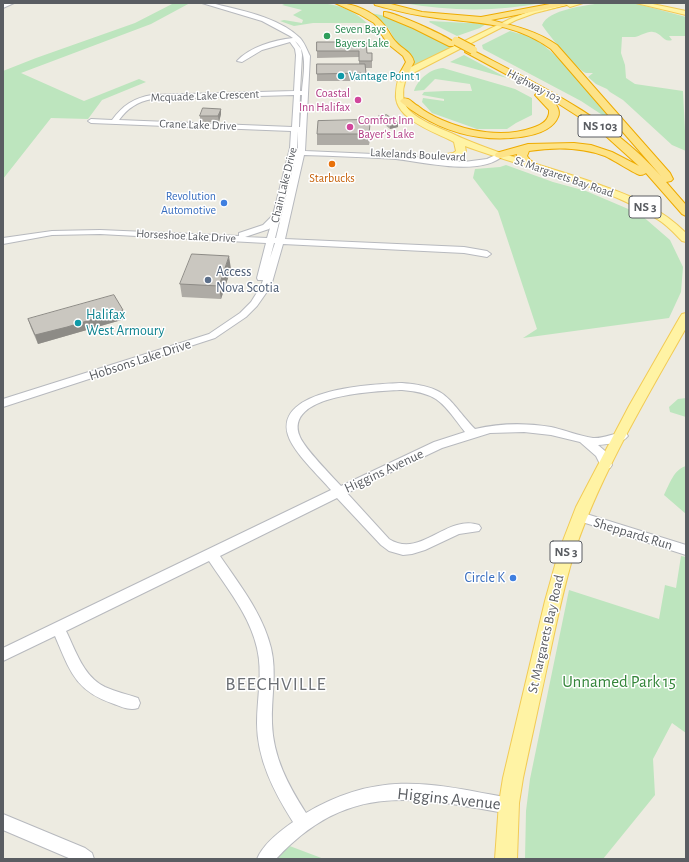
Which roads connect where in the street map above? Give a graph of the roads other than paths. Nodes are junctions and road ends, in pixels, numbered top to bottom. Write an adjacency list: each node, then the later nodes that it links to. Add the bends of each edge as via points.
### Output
1 (11, 3): 12 (street)
2 (205, 3): 16 (street, Chain Lake Drive, via 277,25 286,29)
3 (339, 3): 21 (highway, via 374,19 393,44 408,56 410,62)
4 (353, 3): 17 (highway, Highway 103 / NS 103, via 408,22)
5 (570, 3): 6 (main road); 14 (highway, via 502,16); 15 (main road)
6 (580, 3)
7 (639, 3): 13 (main road)
8 (652, 3): 13 (main road)
9 (671, 3): 13 (main road)
10 (197, 4): 16 (street, via 271,27)
11 (374, 4): 14 (highway, via 422,14); 17 (highway, Highway 103 / NS 103, via 418,23)
12 (3, 6)
13 (686, 12)
14 (468, 18): 15 (highway, via 487,20)
15 (502, 26): 17 (main road); 39 (highway, via 534,35 554,47)
16 (295, 40): 19 (street, via 259,49); 22 (street, Chain Lake Drive, via 304,46 307,56); 23 (street, Chain Lake Drive, via 299,55)
17 (456, 44): 18 (highway, Highway 103 / NS 103); 21 (main road, via 456,51)
18 (471, 51): 20 (highway, Highway 103 / NS 103); 39 (highway, Highway 103 / NS 103, via 559,94 594,116 637,149)
19 (240, 61)
20 (495, 66): 24 (highway, via 550,102 555,113 550,123 520,134 500,136 476,133 435,121); 43 (highway, Highway 103 / NS 103, via 566,104 603,128 636,157)
21 (401, 82): 24 (main road, St Margarets Bay Road / NS 3)
22 (305, 92): 23 (street, Mcquade Lake Crescent); 28 (street, Chain Lake Drive)
23 (297, 93): 26 (street, Mcquade Lake Crescent, via 152,97 128,105); 27 (street, Chain Lake Drive)
24 (403, 98): 29 (main road, St Margarets Bay Road / NS 3, via 399,101 405,111 419,121)
25 (91, 121): 26 (street, Crane Lake Drive)
26 (114, 122): 27 (street, Crane Lake Drive)
27 (295, 129): 28 (street, Crane Lake Drive); 31 (street, Chain Lake Drive)
28 (304, 129): 32 (street, Chain Lake Drive)
29 (458, 140): 34 (main road, St Margarets Bay Road / NS 3); 35 (main road, via 461,152 455,156)
30 (528, 147): 34 (highway); 37 (highway, via 522,156 526,162); 45 (highway, via 574,146 617,157 646,176)
31 (293, 151): 32 (street, Lakelands Boulevard); 40 (street, Chain Lake Drive)
32 (302, 151): 33 (street, Lakelands Boulevard); 35 (street, Lakelands Boulevard); 38 (street, Chain Lake Drive)
33 (323, 154): 36 (street, Lakelands Boulevard, via 396,157 457,164); 38 (street, via 308,158)
34 (500, 155): 35 (street, Lakelands Boulevard); 36 (street, Lakelands Boulevard); 37 (main road, St Margarets Bay Road / NS 3)
35 (444, 157)
36 (487, 162): 37 (main road)
37 (534, 166): 48 (main road, St Margarets Bay Road / NS 3, via 640,204 662,217)
38 (298, 170): 41 (street, Chain Lake Drive)
39 (667, 179): 42 (highway, Highway 103 / NS 103)
40 (283, 189): 41 (street); 44 (street, Chain Lake Drive)
41 (293, 190): 50 (street, Chain Lake Drive)
42 (686, 200)
43 (686, 212)
44 (276, 216): 47 (street, via 266,227 258,231); 50 (street, Chain Lake Drive)
45 (686, 218)
46 (167, 238): 47 (street, Horseshoe Lake Drive); 49 (street, Horseshoe Lake Drive, via 81,231 32,235); 50 (street, Horseshoe Lake Drive); 51 (street, Horseshoe Lake Drive, via 70,238)
47 (226, 238): 50 (street, Horseshoe Lake Drive)
48 (686, 240)
49 (3, 241)
50 (274, 243): 52 (street, Horseshoe Lake Drive); 54 (street, Hobsons Lake Drive, via 266,286 254,304 219,332 206,339)
51 (3, 247)
52 (428, 250): 52 (street, Horseshoe Lake Drive, via 487,254 464,250)
53 (686, 317): 56 (main road, St Margarets Bay Road / NS 3)
54 (3, 403)
55 (473, 433): 57 (street, Higgins Avenue, via 490,429 524,428 551,431); 59 (street, Higgins Avenue, via 438,445); 59 (street, via 443,397 422,388 395,387 314,400 297,414 292,432 299,445)
56 (622, 436): 57 (street, Higgins Avenue, via 604,442); 58 (main road, St Margarets Bay Road / NS 3)
57 (585, 441): 58 (street, Higgins Avenue, via 597,450)
58 (606, 465): 60 (main road, St Margarets Bay Road / NS 3)
59 (340, 492): 61 (street, via 385,542 396,548 413,549 456,530); 63 (street, Higgins Avenue)
60 (580, 517): 62 (street, Sheppards Run); 67 (main road, St Margarets Bay Road / NS 3, via 567,550 553,601)
61 (475, 528)
62 (686, 550)
63 (211, 553): 64 (street, Higgins Avenue); 69 (street, via 262,638 268,666 265,734 269,755 282,787)
64 (58, 628): 65 (street); 66 (street, via 86,682 105,694)
65 (3, 655)
66 (133, 703)
67 (509, 806): 69 (street, Higgins Avenue, via 425,793 388,792 352,799 329,808); 72 (main road, St Margarets Bay Road / NS 3)
68 (3, 822): 70 (street)
69 (303, 823): 71 (street, Higgins Avenue)
70 (86, 859)
71 (265, 859)
72 (506, 859)

